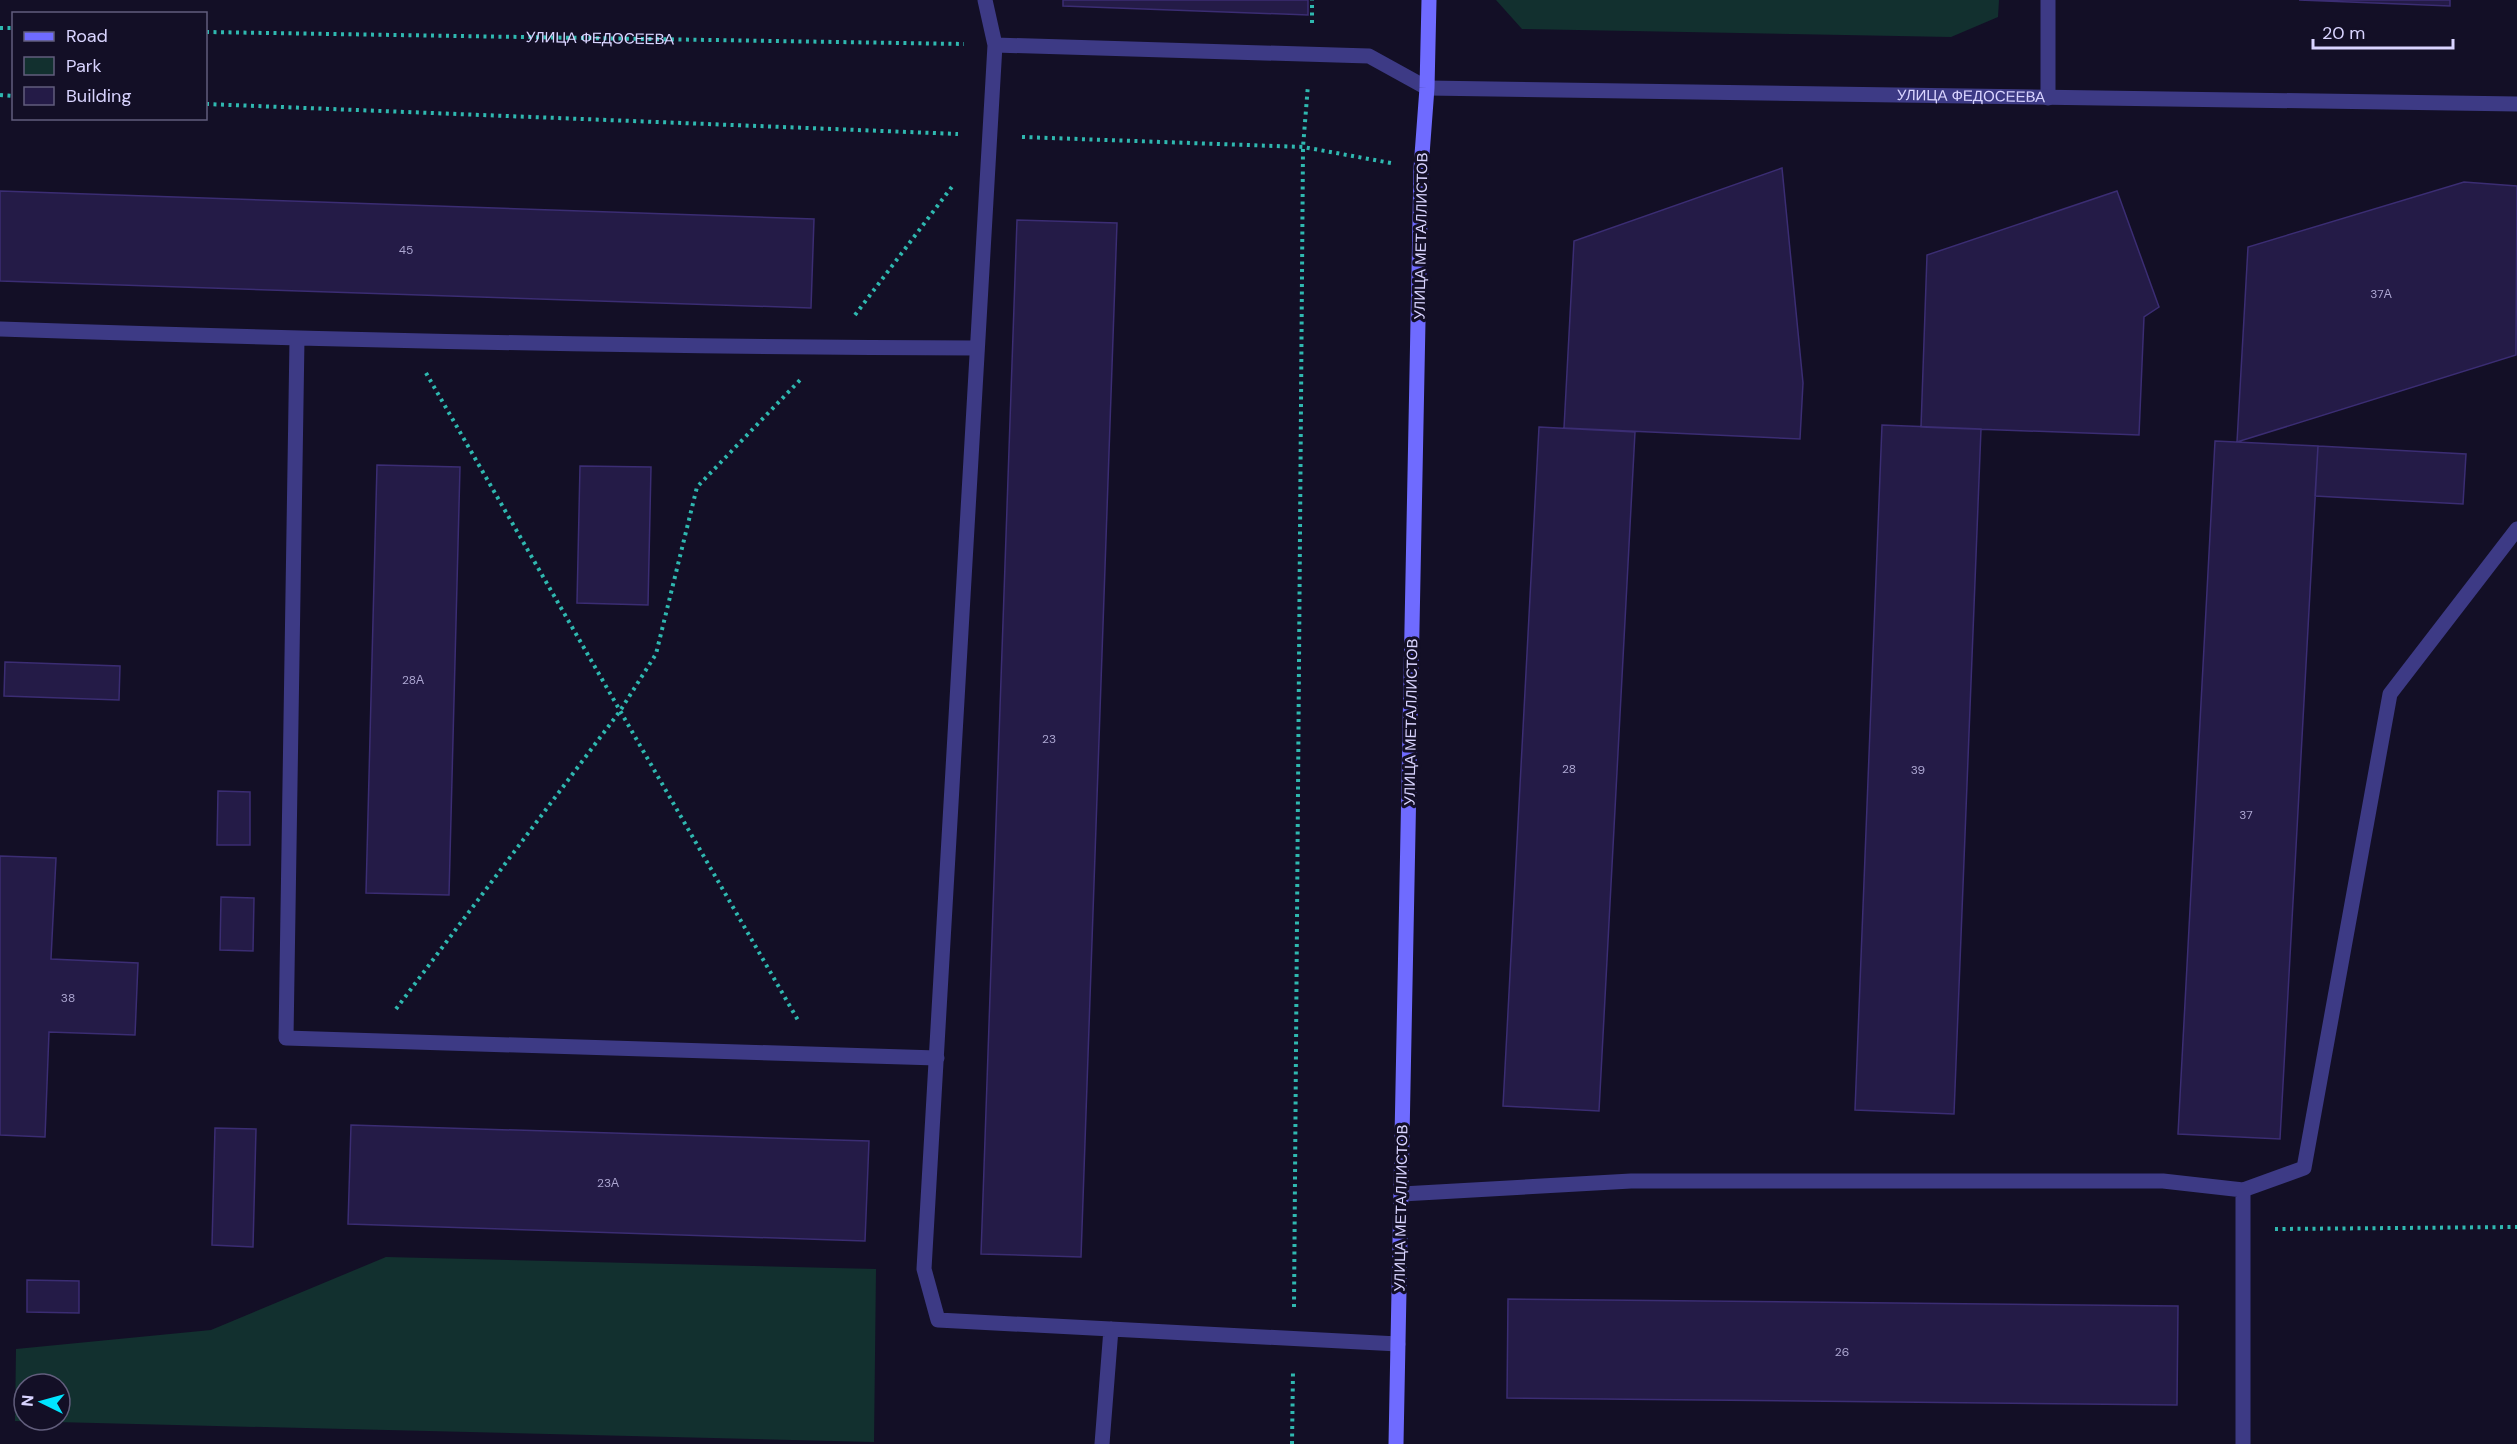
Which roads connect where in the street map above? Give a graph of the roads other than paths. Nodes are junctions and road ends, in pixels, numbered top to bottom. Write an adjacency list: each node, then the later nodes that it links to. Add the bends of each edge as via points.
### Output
1 (986, 0): 4 (street)
2 (1429, 0): 5 (street, УЛИЦА МЕТАЛЛИСТОВ)
3 (2048, 0): 6 (street)
4 (995, 45): 5 (street, via 1369,56); 10 (street)
5 (1427, 88): 6 (street, УЛИЦА ФЕДОСЕЕВА); 14 (street, УЛИЦА МЕТАЛЛИСТОВ, via 1421,168)
6 (2048, 98): 7 (street, УЛИЦА ФЕДОСЕЕВА)
7 (2517, 104)
8 (0, 329): 9 (street)
9 (297, 339): 10 (street); 12 (street, via 286,1038)
10 (977, 348): 12 (street)
11 (2517, 529): 13 (street, via 2390,694 2304,1168)
12 (937, 1058): 15 (street, via 924,1269 938,1320)
13 (2243, 1190): 14 (street, via 2163,1181 1631,1181); 19 (street)
14 (1402, 1194): 16 (street, УЛИЦА МЕТАЛЛИСТОВ)
15 (1111, 1329): 16 (street); 17 (street)
16 (1398, 1344): 18 (street, УЛИЦА МЕТАЛЛИСТОВ)
17 (1102, 1444)
18 (1396, 1444)
19 (2243, 1444)

